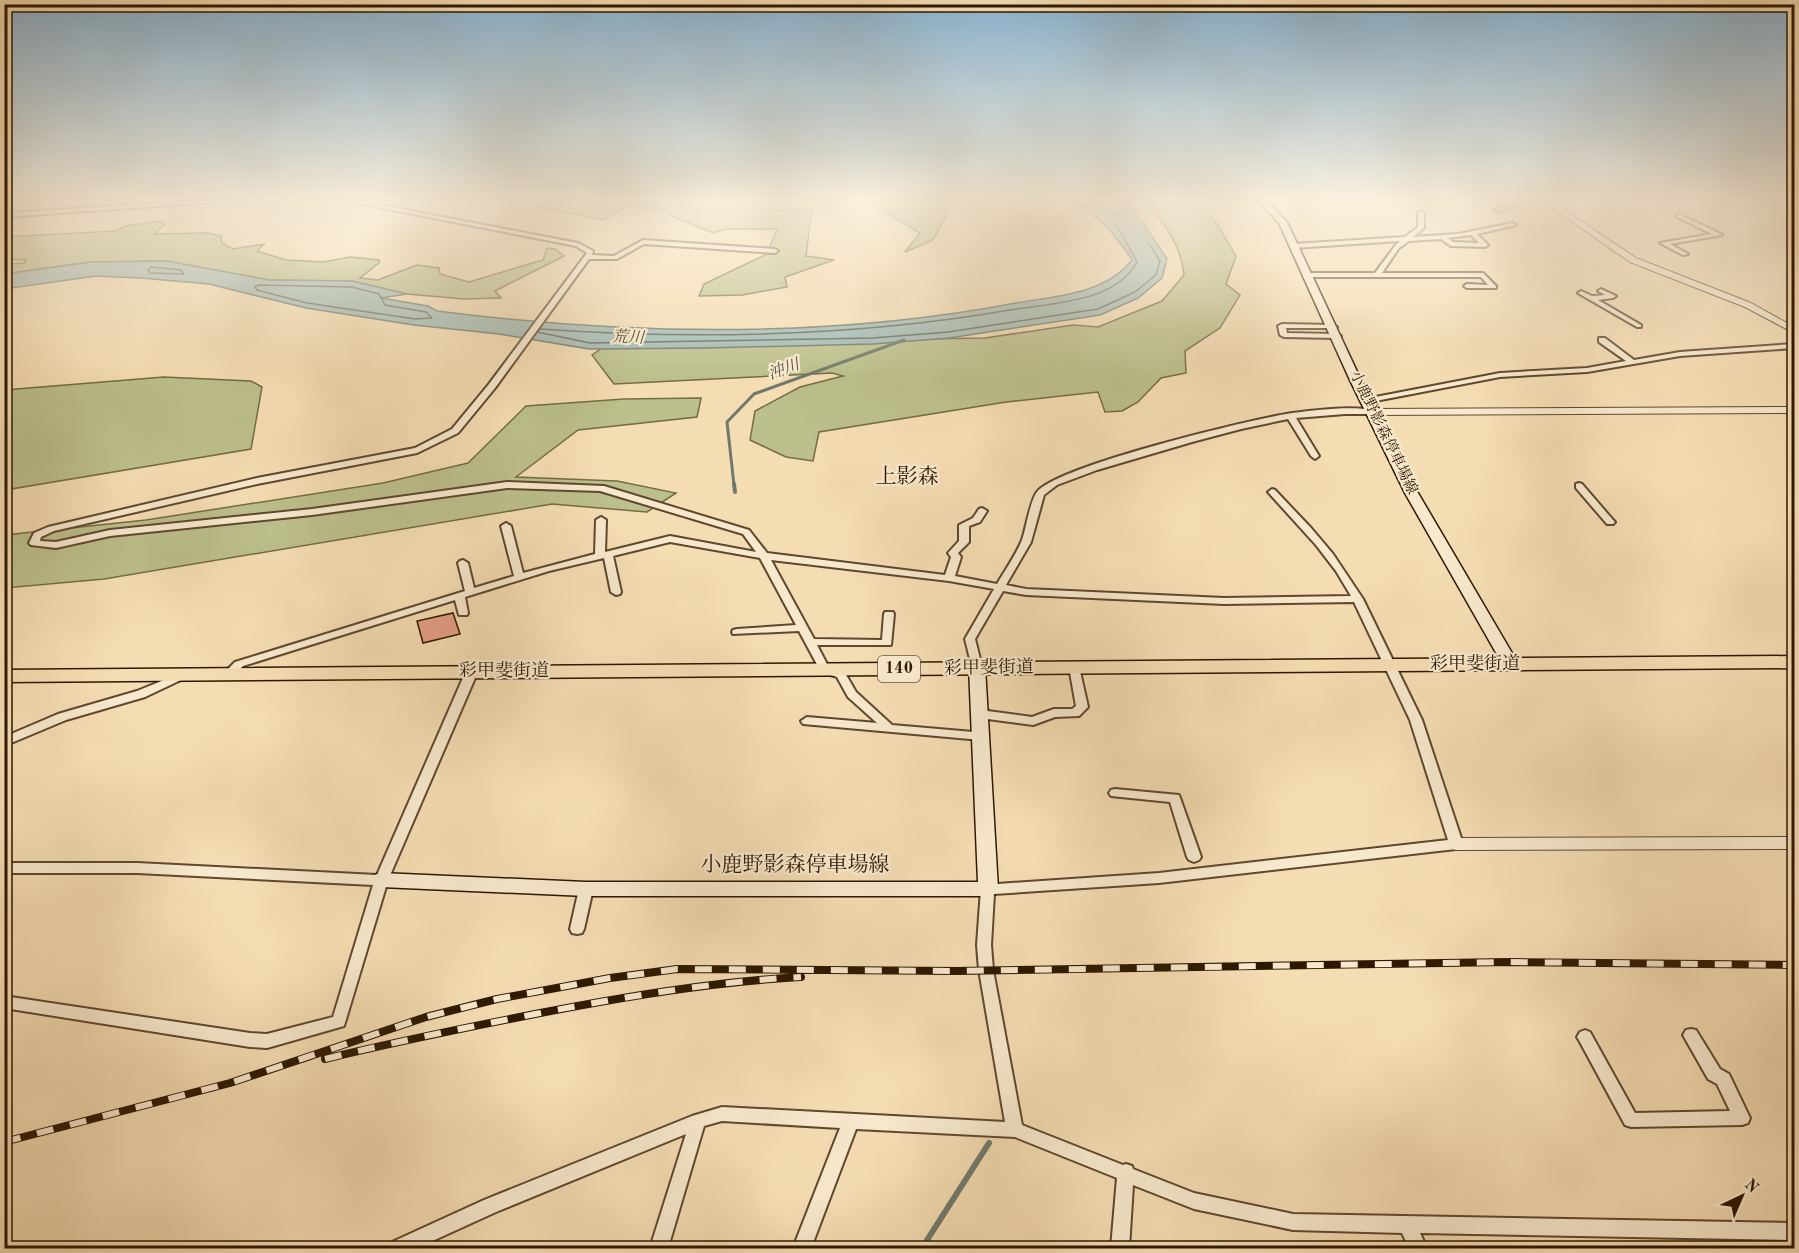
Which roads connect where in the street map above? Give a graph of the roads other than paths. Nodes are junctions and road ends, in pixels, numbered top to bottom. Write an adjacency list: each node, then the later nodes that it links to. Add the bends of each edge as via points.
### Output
1 (588, 258): 28 (street, via 455,431 417,450 256,481 51,529 37,536 34,543 56,545 110,533 312,512 507,485 551,485 602,488 720,522 746,532)
2 (1299, 258): 5 (main road, 小鹿野影森停車場線)
3 (1389, 258): 6 (street)
4 (1631, 258): 12 (street, via 1748,305)
5 (1308, 275): 6 (street); 13 (main road, 小鹿野影森停車場線)
6 (1377, 275): 7 (street, via 1483,275 1494,287)
7 (1467, 286)
8 (1601, 291): 10 (street, via 1613,296)
9 (1581, 293): 10 (street)
10 (1594, 298): 11 (street)
11 (1639, 326)
12 (1794, 330)
13 (1335, 332): 13 (street, via 1282,326 1284,335); 17 (main road, 小鹿野影森停車場線)
14 (1602, 340): 16 (street)
15 (1794, 346): 16 (street)
16 (1631, 361): 17 (street, via 1587,370 1500,375)
17 (1368, 406): 18 (street); 19 (street); 43 (main road, 小鹿野影森停車場線, via 1432,531)
18 (1794, 410)
19 (1292, 417): 20 (street); 32 (street, via 1202,437 1054,483 1040,494 1026,542)
20 (1315, 456)
21 (1579, 486): 25 (street)
22 (1272, 492): 35 (street, via 1334,560)
23 (982, 511): 31 (street, via 977,520 964,525 964,542 953,553 956,557)
24 (601, 520): 27 (street)
25 (1610, 522)
26 (506, 526): 30 (street)
27 (604, 555): 28 (street, via 670,539); 30 (street); 33 (street)
28 (764, 556): 31 (street); 38 (street)
29 (463, 563): 34 (street)
30 (519, 576): 34 (street)
31 (949, 578): 32 (street)
32 (999, 587): 35 (street, via 1026,592 1224,601); 45 (street, via 970,639)
33 (616, 592)
34 (464, 593): 36 (street); 48 (street, via 239,664)
35 (1358, 599): 42 (street)
36 (463, 613)
37 (889, 614): 40 (street, via 887,643)
38 (802, 628): 39 (street); 40 (street)
39 (738, 632)
40 (810, 642): 46 (street)
41 (1794, 662): 43 (highway, 彩甲斐街道 / 140)
42 (1389, 664): 43 (highway, 彩甲斐街道 / 140); 44 (highway, 彩甲斐街道 / 140); 58 (street, via 1420,730)
43 (1511, 664)
44 (1074, 667): 45 (highway, 彩甲斐街道 / 140); 51 (street, via 1082,707 1075,713 1054,713 1033,721)
45 (977, 668): 46 (highway, 彩甲斐街道 / 140); 51 (main road)
46 (825, 670): 47 (highway, 彩甲斐街道 / 140); 53 (street, via 841,675 852,694)
47 (472, 671): 48 (highway, 彩甲斐街道 / 140); 61 (street)
48 (230, 673): 49 (highway, 彩甲斐街道 / 140)
49 (186, 674): 50 (highway, 彩甲斐街道 / 140); 55 (street, via 141,694 62,717)
50 (4, 676)
51 (980, 714): 54 (main road)
52 (807, 721): 53 (street)
53 (889, 728): 54 (street)
54 (981, 736): 63 (main road)
55 (4, 742)
56 (1115, 793): 59 (street, via 1175,798)
57 (1794, 843): 58 (street)
58 (1456, 844): 63 (street, via 1159,878)
59 (1194, 857)
60 (4, 868): 61 (street, via 137,868)
61 (381, 880): 62 (main road, 小鹿野影森停車場線); 65 (street, via 339,1022 267,1041 250,1040)
62 (586, 889): 63 (main road, 小鹿野影森停車場線); 64 (street)
63 (988, 889): 70 (street, via 986,970)
64 (577, 929)
65 (4, 1002)
66 (1692, 1035): 67 (street, via 1714,1074 1723,1079 1742,1118 1631,1120)
67 (1585, 1037)
68 (698, 1121): 69 (street, via 722,1114); 74 (street); 75 (street)
69 (851, 1121): 70 (street); 76 (street)
70 (1015, 1130): 71 (street)
71 (1126, 1172): 72 (street, via 1194,1201 1293,1222); 77 (street)
72 (1407, 1224): 73 (street); 78 (street)
73 (1794, 1232)
74 (398, 1248)
75 (659, 1248)
76 (802, 1248)
77 (1120, 1248)
78 (1418, 1248)

